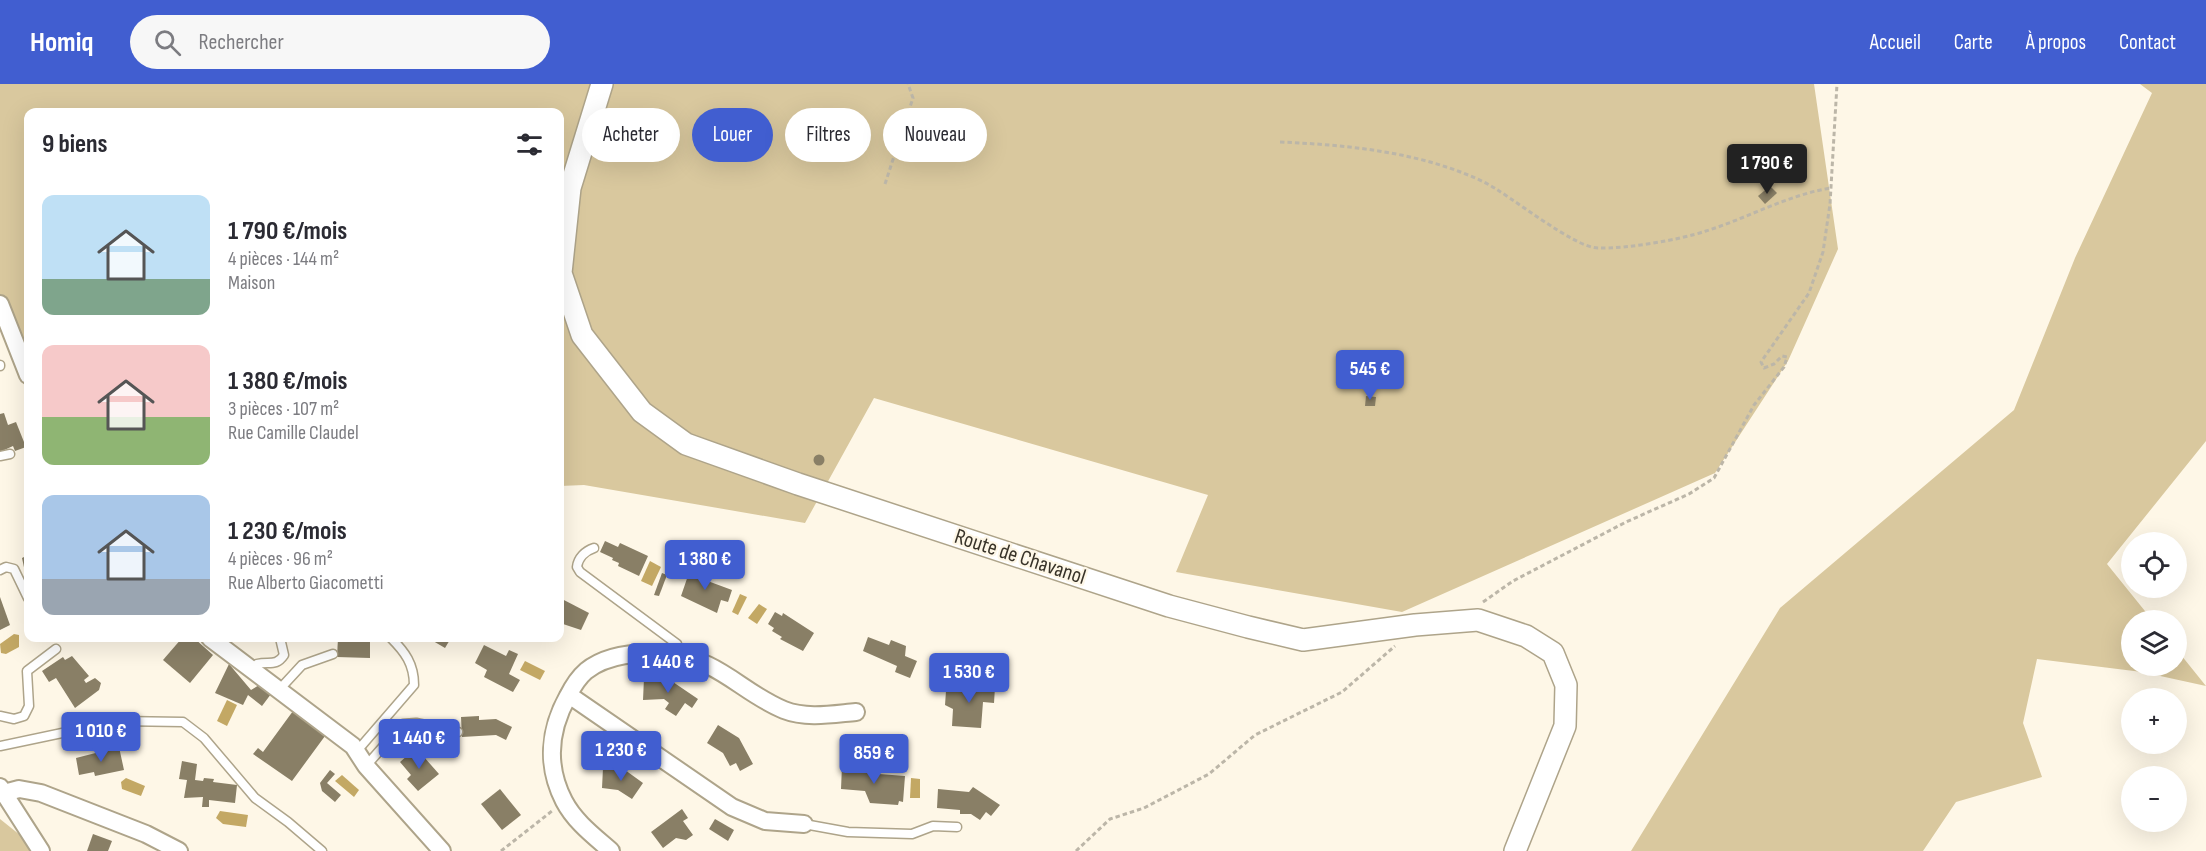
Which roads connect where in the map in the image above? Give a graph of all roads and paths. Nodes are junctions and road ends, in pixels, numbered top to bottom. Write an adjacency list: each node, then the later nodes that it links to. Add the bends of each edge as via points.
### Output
1 (602, 84): 7 (street, Route de Chavanol, via 570,188)
2 (908, 84): 5 (path, via 913,98)
3 (1837, 84): 6 (path)
4 (1280, 142): 6 (path, via 1356,147 1428,160 1486,183 1595,249 1705,232 1808,192)
5 (885, 184)
6 (1831, 188): 16 (path, via 1826,240 1809,293 1761,362 1764,368 1782,356 1787,357 1784,367 1754,405 1714,478 1514,581)
7 (564, 245)
8 (564, 282): 17 (street, Route de Chavanol, via 582,335 642,412 686,444 1158,602 1248,627 1303,640)
9 (0, 304): 10 (street)
10 (24, 365)
11 (10, 454): 12 (lane)
12 (0, 456)
13 (594, 548): 23 (lane, via 580,558 580,572 677,644)
14 (0, 570): 15 (lane, via 14,569)
15 (24, 590)
16 (1458, 622): 17 (street, Route de Chavanol); 44 (street, Route de Chavanol, via 1478,620 1526,636 1553,653 1566,685 1565,726)
17 (1415, 625): 43 (path, via 1342,692 1255,735 1209,774 1144,808 1110,819)
18 (215, 642): 24 (street)
19 (282, 642): 24 (lane, via 281,660 257,664)
20 (395, 642): 31 (lane, via 409,660 414,685)
21 (56, 649): 28 (lane, via 27,671 29,706 24,716)
22 (333, 654): 25 (lane, via 302,665)
23 (680, 656): 26 (street, via 651,653 611,659 586,671); 27 (street, via 707,663 786,711 827,715)
24 (251, 671): 25 (street)
25 (278, 692): 31 (street)
26 (569, 694): 34 (street, via 553,733 551,755); 35 (street, via 732,807 765,821)
27 (856, 712)
28 (0, 716)
29 (458, 732): 32 (lane, via 404,724)
30 (0, 746): 39 (lane, via 118,721 183,722 204,738 255,798)
31 (357, 752): 32 (street)
32 (366, 766): 40 (street)
33 (2, 790): 37 (street); 38 (street, via 28,789 146,834)
34 (564, 801): 41 (path); 42 (street, via 581,824)
35 (804, 824): 36 (lane, via 848,832 902,833 933,826)
36 (957, 827)
37 (40, 851)
38 (179, 851)
39 (322, 851)
40 (442, 851)
41 (501, 851)
42 (610, 851)
43 (1076, 851)
44 (1515, 851)

